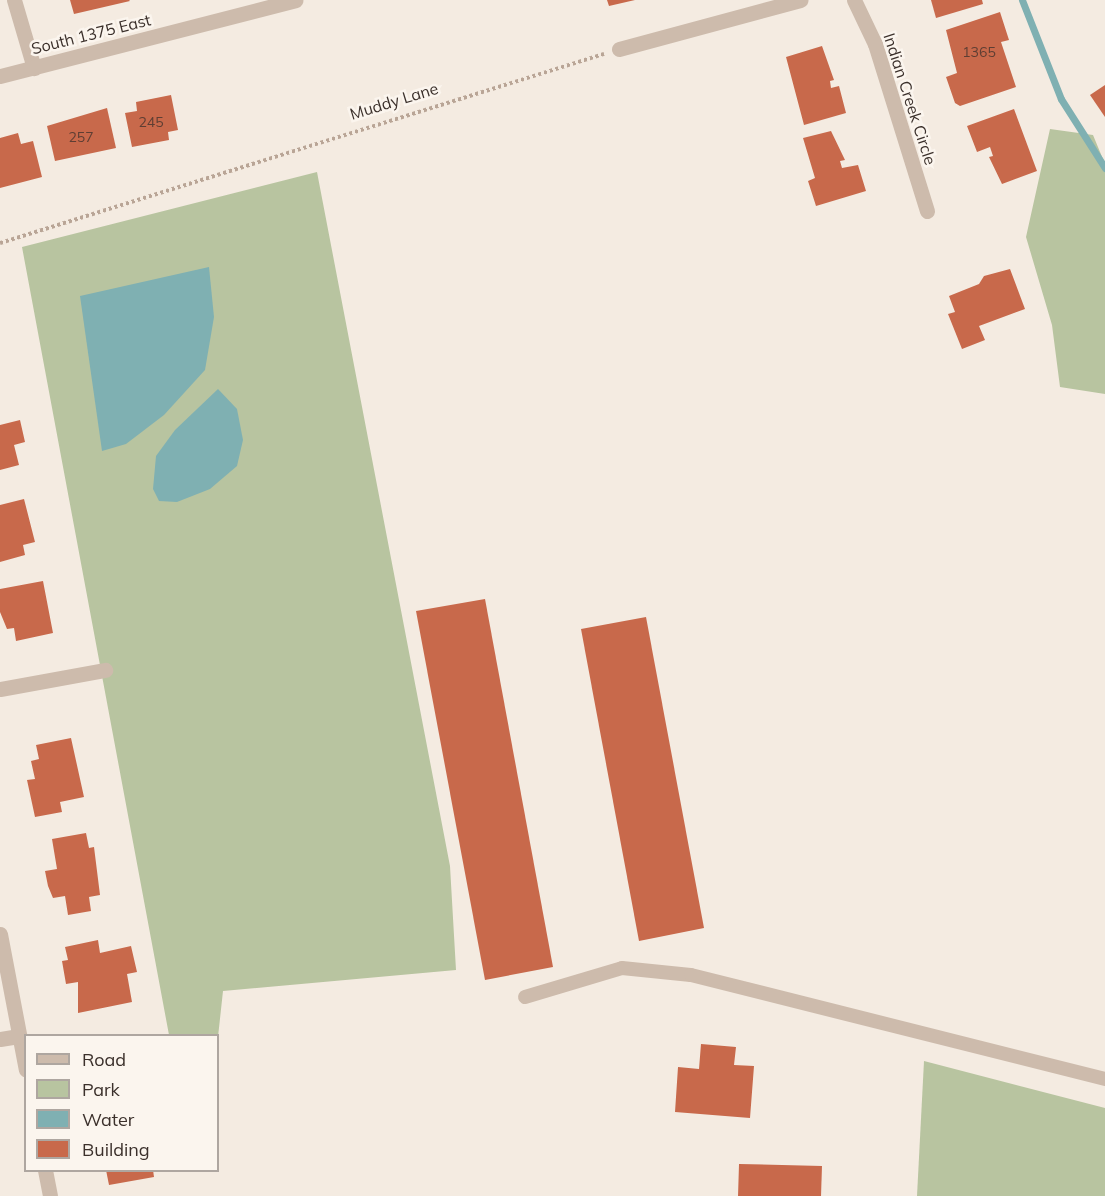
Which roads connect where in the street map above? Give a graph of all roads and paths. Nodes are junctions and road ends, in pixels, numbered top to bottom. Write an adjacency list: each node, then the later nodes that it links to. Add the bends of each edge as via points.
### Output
1 (14, 0): 6 (street)
2 (296, 0): 6 (street, South 1375 East)
3 (801, 0): 5 (street)
4 (854, 0): 8 (street, Indian Creek Circle, via 875,44)
5 (619, 49): 9 (path, Muddy Lane)
6 (34, 68): 7 (street, South 1375 East)
7 (0, 76)
8 (927, 211)
9 (0, 243)
10 (105, 670): 11 (street)
11 (0, 689)
12 (0, 934): 14 (street)
13 (525, 997): 17 (lane, via 622,969 692,975)
14 (19, 1036): 15 (street); 16 (street)
15 (0, 1039)
16 (24, 1060)
17 (1105, 1079)
18 (45, 1172): 19 (street)
19 (50, 1196)

